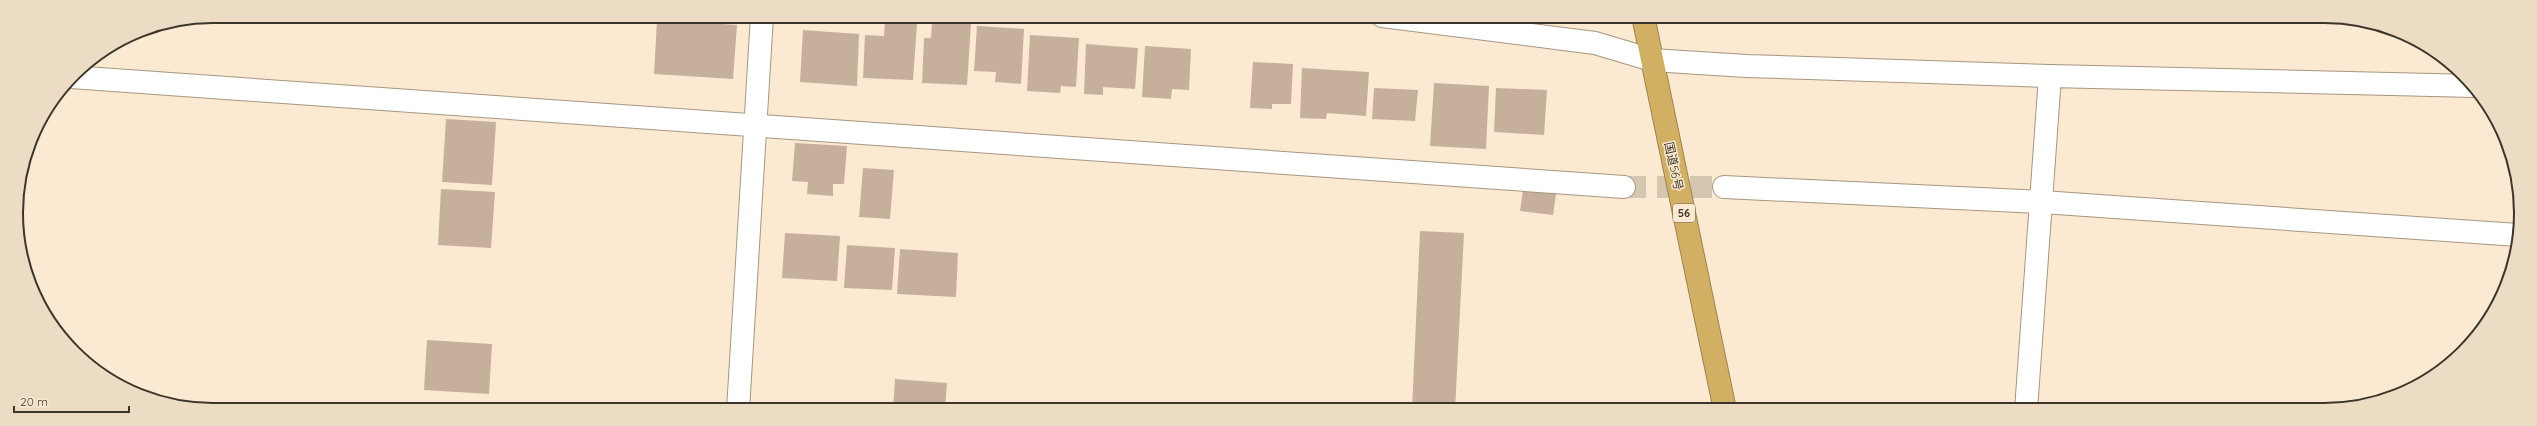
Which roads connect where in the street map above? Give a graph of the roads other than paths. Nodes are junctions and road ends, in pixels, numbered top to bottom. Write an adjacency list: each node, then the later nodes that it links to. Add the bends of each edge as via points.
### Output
1 (761, 23): 8 (street)
2 (1437, 23): 4 (street, via 1595,43)
3 (1644, 23): 4 (highway, 国道56号 / 56)
4 (1652, 60): 5 (street, via 1746,66); 14 (highway, 国道56号 / 56)
5 (2050, 76): 7 (street); 11 (street)
6 (79, 79): 8 (street)
7 (2465, 86)
8 (754, 126): 9 (street); 13 (street)
9 (1624, 187)
10 (1724, 187): 11 (street)
11 (2042, 202): 12 (street); 15 (street)
12 (2513, 235)
13 (738, 403)
14 (1724, 403)
15 (2027, 403)

